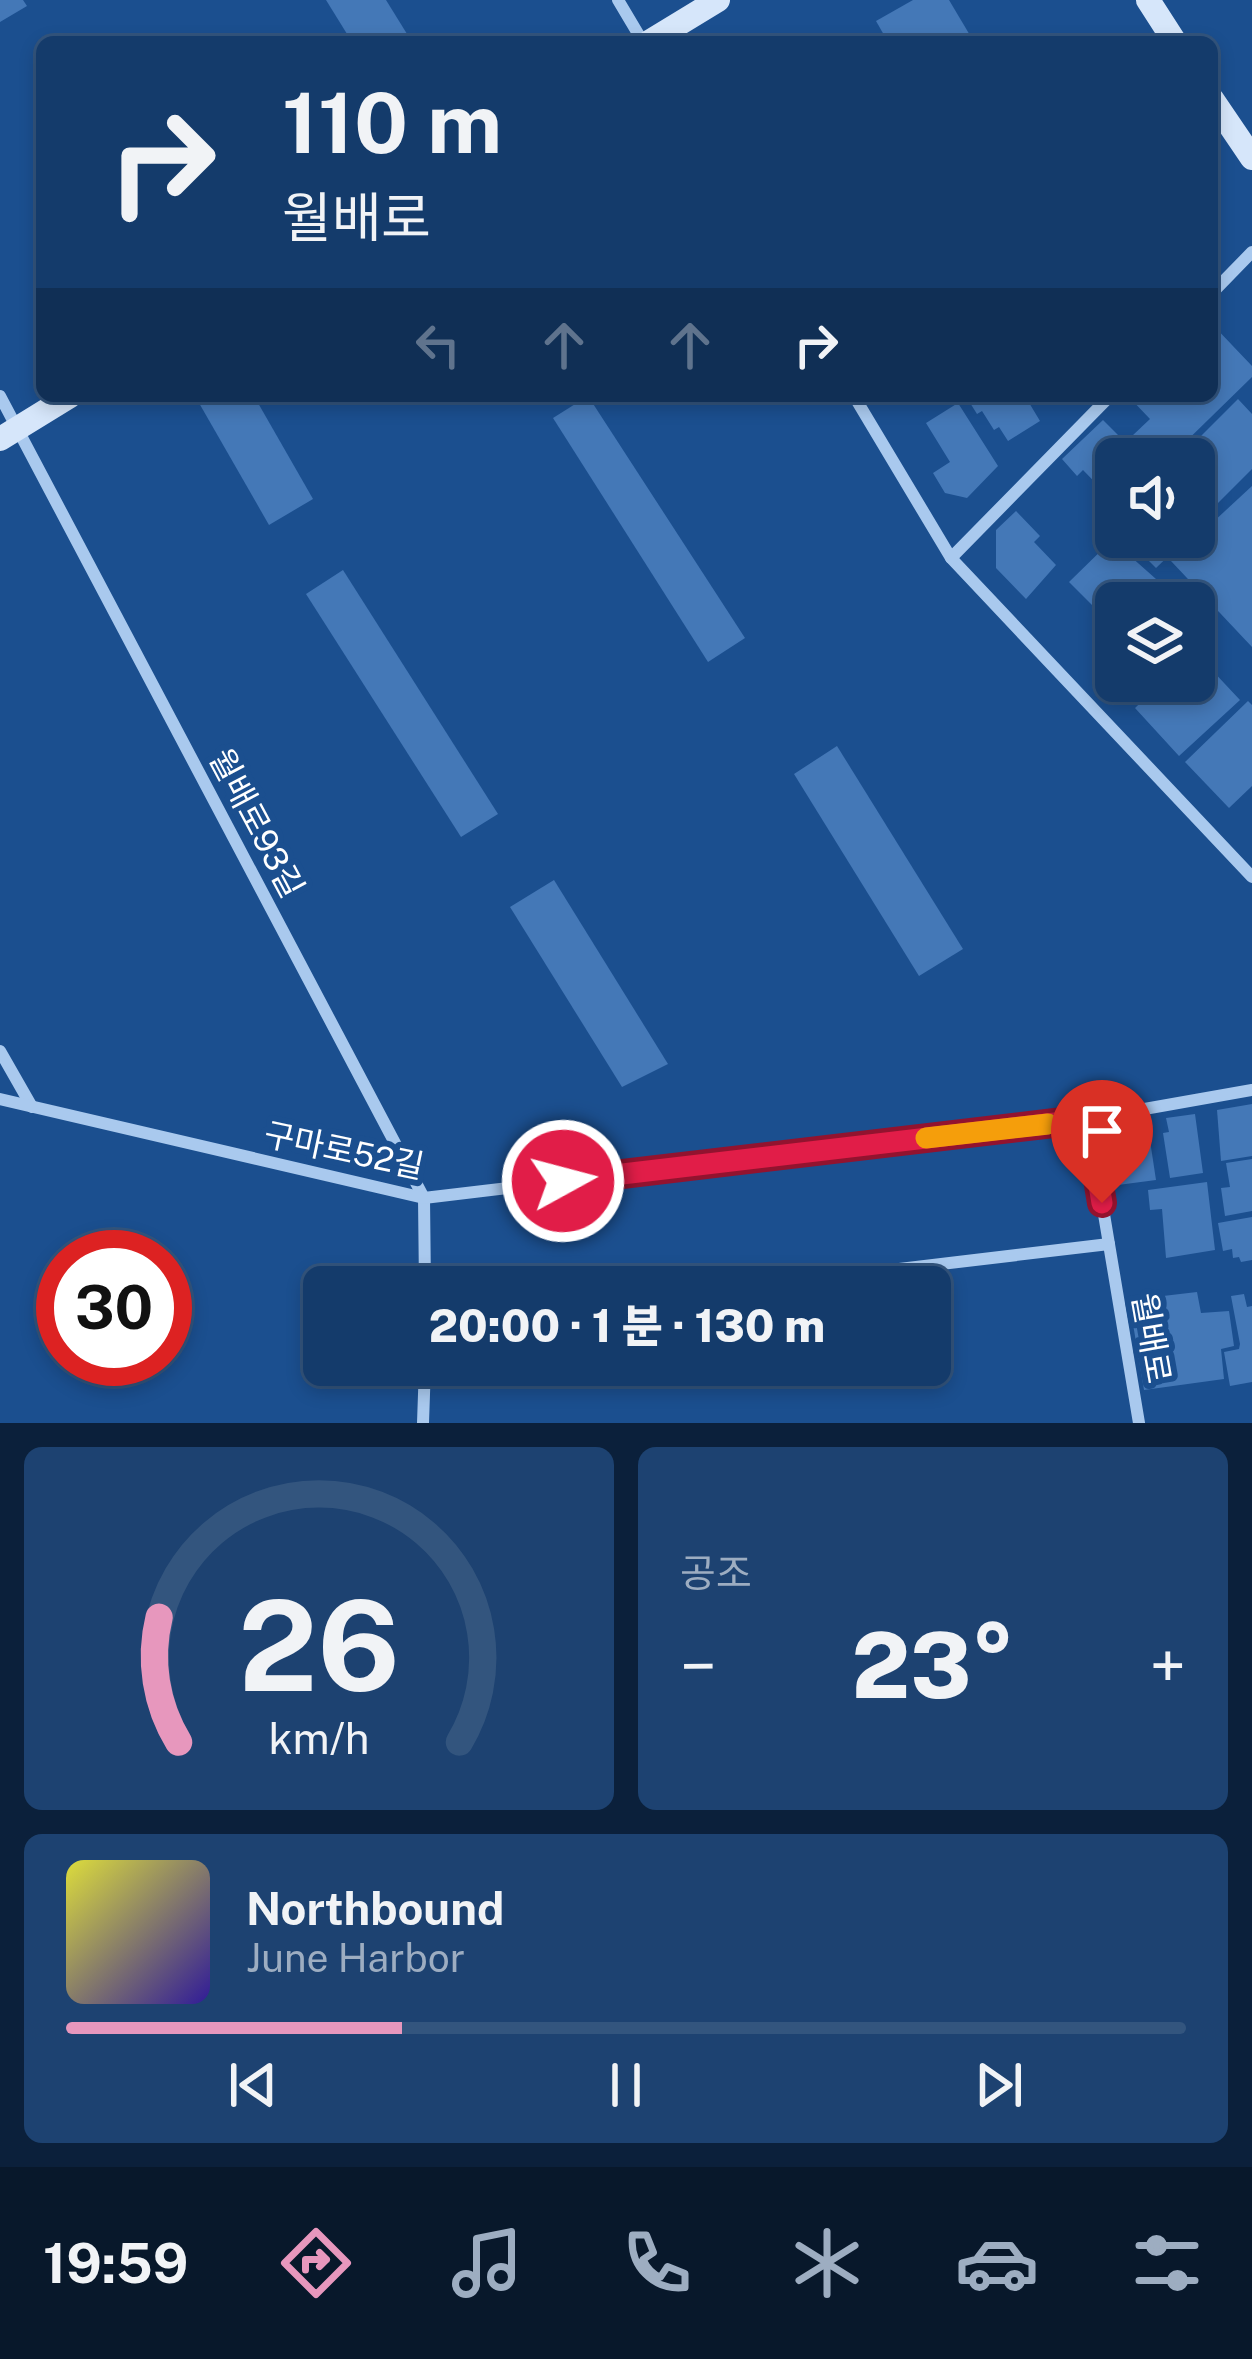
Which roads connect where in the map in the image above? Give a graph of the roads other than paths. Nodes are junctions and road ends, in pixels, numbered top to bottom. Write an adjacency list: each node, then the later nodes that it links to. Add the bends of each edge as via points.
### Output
1 (618, 0): 4 (street)
2 (718, 0): 5 (main road)
3 (1148, 0): 6 (main road)
4 (642, 36)
5 (656, 36)
6 (1171, 36)
7 (1218, 104): 8 (main road)
8 (1243, 127): 9 (main road)
9 (1252, 158)
10 (1252, 252): 11 (street)
11 (1218, 286)
12 (0, 396): 16 (street, 월배로93길)
13 (60, 402): 16 (main road)
14 (858, 402): 17 (street)
15 (1104, 402): 17 (street)
16 (9, 433): 24 (street, 월배로93길)
17 (951, 558): 18 (street)
18 (1252, 877)
19 (0, 1051): 22 (street)
20 (1252, 1090): 23 (street, 구마로52길)
21 (0, 1100): 22 (street, 구마로52길)
22 (32, 1107): 24 (street, 구마로52길)
23 (1088, 1119): 24 (street, 구마로52길); 25 (street, 월배로)
24 (424, 1198): 26 (street, 월배로93길)
25 (1109, 1244): 27 (street); 30 (street, 월배로)
26 (425, 1266)
27 (924, 1266)
28 (424, 1386): 29 (street)
29 (423, 1423)
30 (1139, 1423)

